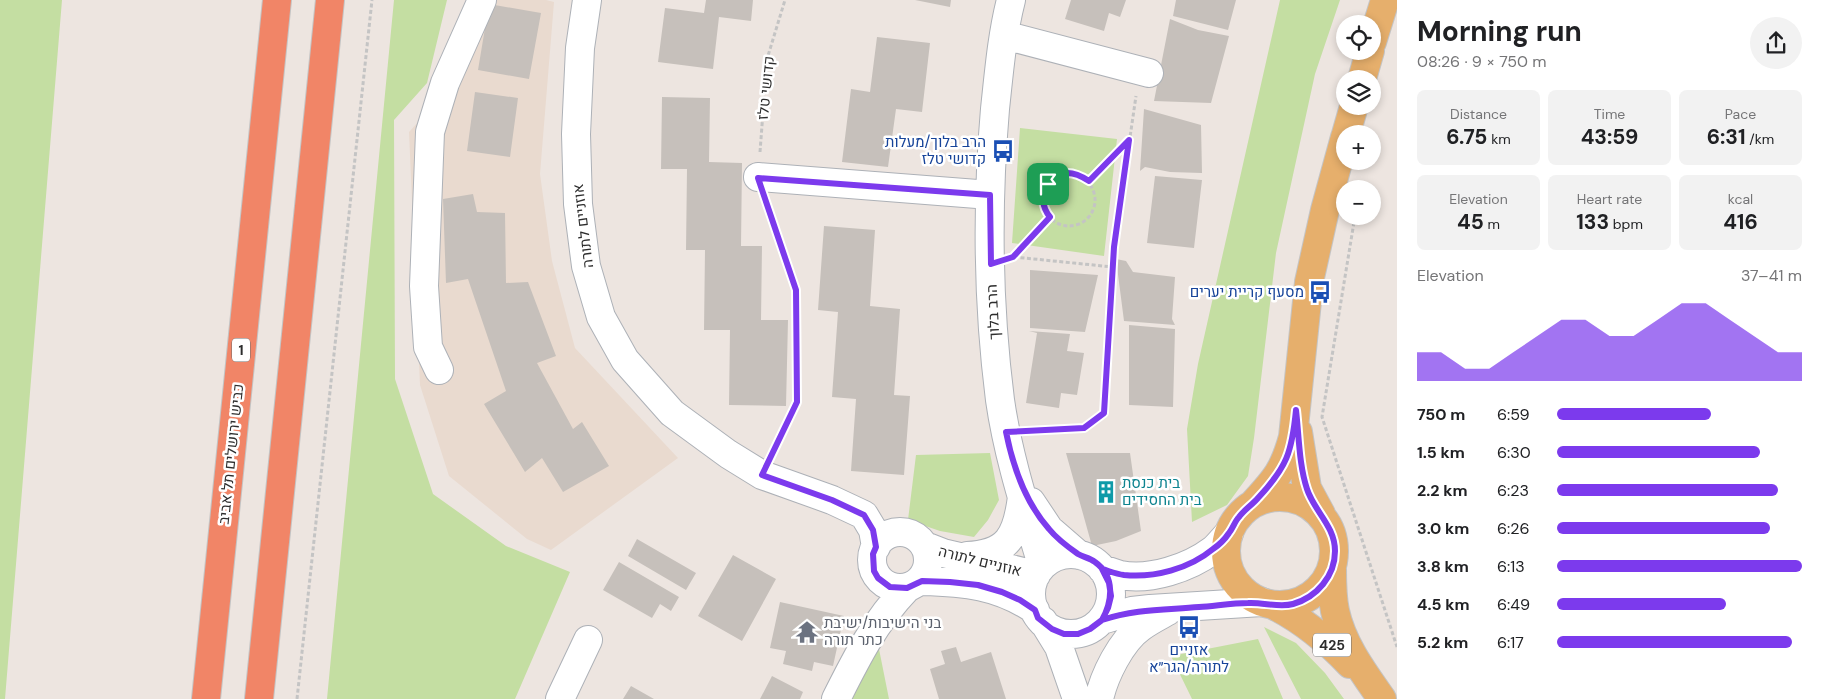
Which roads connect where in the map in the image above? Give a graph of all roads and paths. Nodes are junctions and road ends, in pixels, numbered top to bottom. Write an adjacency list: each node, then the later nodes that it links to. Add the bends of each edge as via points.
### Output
1 (277, 0): 47 (highway, כביש ירושלים תל אביב / 1)
2 (330, 0): 48 (highway)
3 (372, 0): 49 (path)
4 (482, 0): 21 (street, via 446,83 430,132 424,286 428,347)
5 (587, 0): 24 (street, אוזניים לתורה, via 580,48 577,115 578,204 586,266 601,317 625,360 672,413)
6 (785, 0): 14 (path, קדושי טלז, via 767,60)
7 (1011, 0): 10 (street, הרב בלוך)
8 (1385, 0): 9 (main road)
9 (1380, 15)
10 (1004, 35): 11 (street); 16 (street, הרב בלוך)
11 (1144, 72): 12 (path)
12 (1129, 140): 15 (path); 20 (path)
13 (1336, 169): 22 (main road, 425, via 1309,282)
14 (758, 178): 16 (street); 24 (path, קדושי טלז, via 796,290 797,402)
15 (1089, 181): 17 (path, via 1069,173 1052,179 1042,201); 17 (path, via 1096,198 1095,208 1086,220 1070,226 1060,225)
16 (990, 195): 19 (street, הרב בלוך)
17 (1050, 217): 19 (path)
18 (1354, 225): 43 (path, via 1322,417)
19 (1002, 260): 20 (path); 23 (street, הרב בלוך, via 994,327)
20 (1113, 267): 23 (path, via 1104,413 1084,428)
21 (439, 370)
22 (1296, 410): 26 (main road, 425, via 1293,436 1280,473); 27 (main road, 425, via 1307,488)
23 (1006, 432): 25 (street, הרב בלוך)
24 (762, 475): 32 (street, אוזניים לתורה, via 864,515 873,530)
25 (1019, 485): 30 (street, הרב בלוך, via 1049,529); 31 (street, via 1020,512 1009,541 984,555); 35 (street, הרב בלוך)
26 (1253, 504): 27 (main road, 425, via 1282,496 1297,499); 28 (main road, 425, via 1239,516)
27 (1322, 516): 34 (main road, 425, via 1331,532 1335,550)
28 (1229, 533): 33 (street, via 1195,561 1160,574 1121,575); 37 (main road, 425, via 1227,558 1235,582 1247,594)
29 (925, 546): 31 (street, אוזניים לתורה); 32 (street, via 912,534 895,532 887,535); 36 (street, via 928,564)
30 (1079, 555): 33 (street); 35 (street, via 1065,554 1052,559)
31 (958, 557): 35 (street, אוזניים לתורה)
32 (875, 559): 36 (street, via 884,584 898,589); 44 (street)
33 (1102, 569): 40 (street, via 1111,596)
34 (1332, 569): 37 (main road, 425, via 1323,585 1309,598 1292,604); 46 (main road, 425, via 1332,594 1340,630)
35 (1039, 570): 39 (street, via 1031,591 1032,605)
36 (914, 585): 39 (street, אוזניים לתורה, via 950,582 978,585 1020,600); 44 (street, via 880,620)
37 (1268, 604): 38 (street); 46 (main road, 425, via 1289,613 1331,644)
38 (1172, 608): 40 (street, via 1132,612); 45 (street, via 1139,629 1118,653 1101,691)
39 (1039, 616): 41 (street, via 1052,629 1064,634); 45 (street, via 1059,647)
40 (1102, 620): 41 (street)
41 (1078, 634): 45 (street, via 1070,663)
42 (588, 640): 50 (street)
43 (1397, 647)
44 (862, 648): 51 (street)
45 (1079, 694)
46 (1381, 698)
47 (206, 699)
48 (259, 699)
49 (297, 699)
50 (560, 699)
51 (836, 699)

